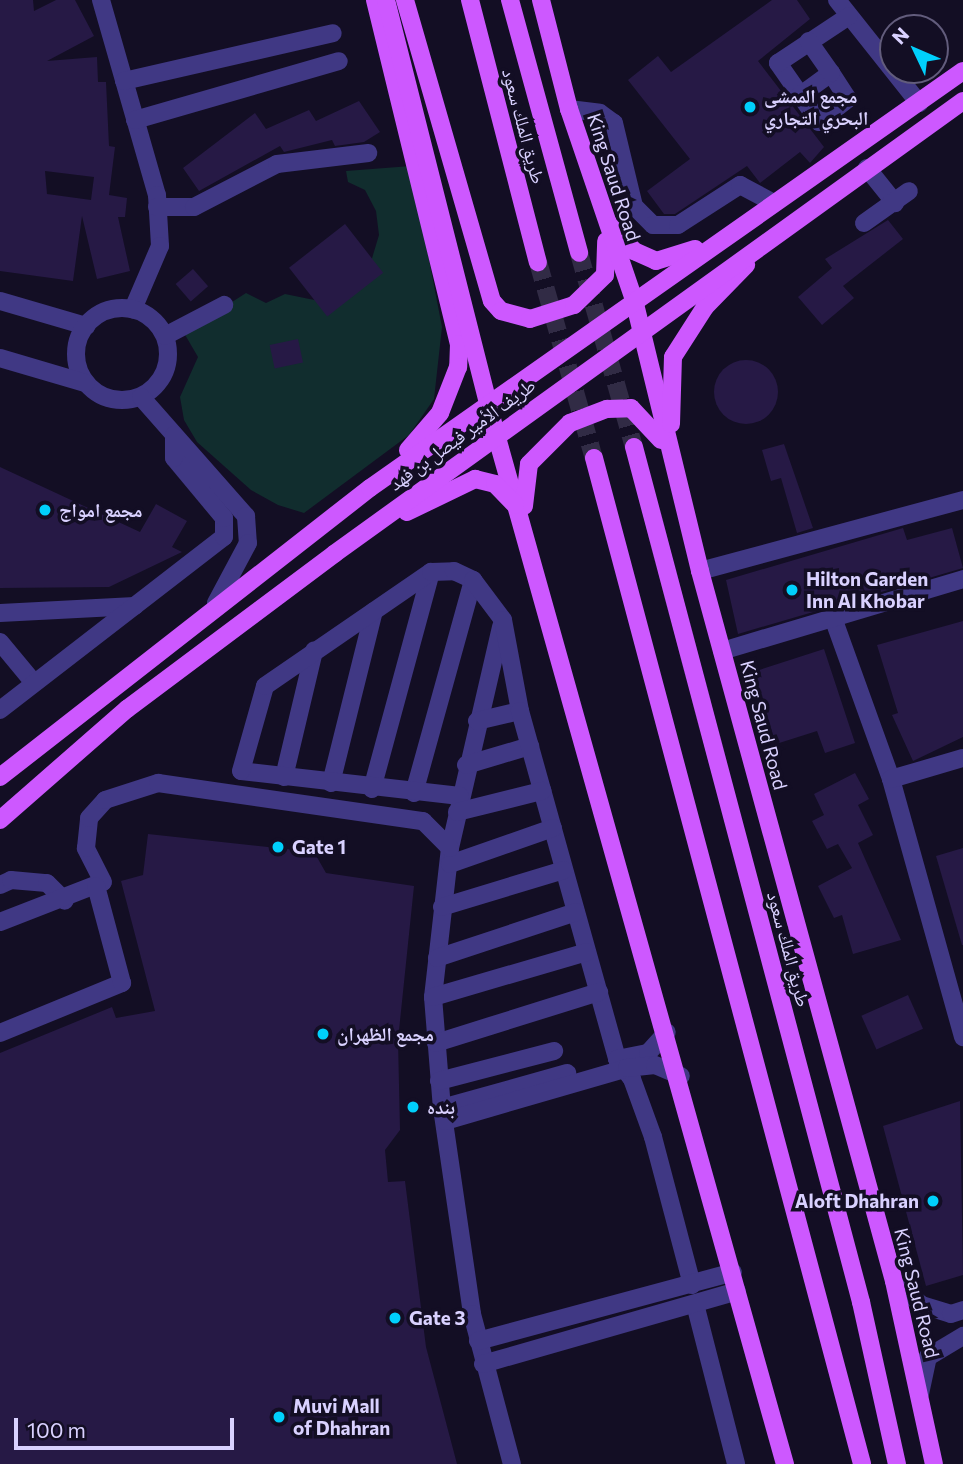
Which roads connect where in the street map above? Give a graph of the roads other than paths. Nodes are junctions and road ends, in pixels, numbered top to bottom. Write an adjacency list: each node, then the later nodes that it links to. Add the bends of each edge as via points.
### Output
1 (101, 0): 15 (street)
2 (375, 0): 48 (main road, via 459,344 458,368 440,413)
3 (386, 0): 42 (main road)
4 (405, 0): 23 (main road, via 485,289 501,311 530,319 559,312 586,297 605,275 608,248)
5 (470, 0): 31 (main road, طريق الملك سعود)
6 (510, 0): 30 (main road, طريق الملك سعود)
7 (541, 0): 19 (main road, King Saud Road)
8 (838, 0): 9 (street)
9 (849, 16): 11 (street); 17 (street)
10 (333, 33): 15 (street)
11 (809, 41): 14 (street); 16 (street, via 778,63)
12 (339, 61): 20 (street)
13 (963, 71): 17 (main road, طريف الأمير فيصل بن فهد)
14 (831, 73): 16 (street); 16 (street, via 848,99 824,121 814,120)
15 (124, 80): 20 (street)
16 (798, 97)
17 (919, 103): 24 (main road, طريف الأمير فيصل بن فهد)
18 (960, 107): 22 (main road, طريف الأمير فيصل بن فهد)
19 (569, 109): 23 (main road, King Saud Road); 24 (street, via 600,113 614,123 634,206 653,225 678,225 740,185)
20 (135, 120): 25 (street)
21 (369, 153): 25 (street, via 277,164 194,207)
22 (867, 168): 27 (street, via 902,197); 29 (main road, طريف الأمير فيصل بن فهد)
23 (591, 180): 26 (main road, King Saud Road)
24 (774, 203): 28 (main road, طريف الأمير فيصل بن فهد)
25 (158, 207): 35 (street, via 160,246)
26 (602, 210): 28 (main road, via 634,251 656,261); 32 (main road, King Saud Road)
27 (864, 223)
28 (733, 232): 32 (main road, طريف الأمير فيصل بن فهد)
29 (778, 232): 37 (main road, طريف الأمير فيصل بن فهد); 49 (main road, via 705,307 673,357 668,402)
30 (579, 253)
31 (538, 262)
32 (634, 300): 37 (main road, King Saud Road); 42 (main road, طريف الأمير فيصل بن فهد)
33 (0, 301): 36 (street)
34 (224, 305): 38 (street)
35 (133, 309): 36 (street, via 107,311); 38 (street)
36 (86, 326): 40 (street, via 76,354)
37 (639, 332): 44 (main road, طريف الأمير فيصل بن فهد); 46 (main road, King Saud Road)
38 (165, 336): 41 (street, via 165,371)
39 (0, 358): 40 (street)
40 (85, 383): 41 (street, via 111,400)
41 (141, 397): 43 (street)
42 (490, 401): 44 (main road); 48 (main road, طريف الأمير فيصل بن فهد)
43 (174, 435): 58 (street, via 246,516 248,543); 59 (street, via 174,458 224,518 223,537)
44 (496, 435): 51 (main road); 53 (main road, طريف الأمير فيصل بن فهد)
45 (635, 447): 121 (main road, طريق الملك سعود, via 861,1302)
46 (669, 455): 49 (main road, King Saud Road); 52 (main road, via 653,425 632,408 589,414 556,432 525,477)
47 (594, 458): 120 (main road)
48 (370, 488): 58 (main road, طريف الأمير فيصل بن فهد)
49 (681, 500): 54 (main road, King Saud Road)
50 (963, 500): 54 (street)
51 (521, 516): 52 (main road); 53 (main road, via 495,484 461,481)
52 (531, 546): 98 (main road)
53 (334, 554): 84 (main road, طريف الأمير فيصل بن فهد, via 127,709)
54 (700, 571): 66 (main road, King Saud Road)
55 (431, 572): 57 (street, via 454,571); 60 (street); 79 (street)
56 (963, 579): 62 (street)
57 (473, 580): 63 (street); 82 (street)
58 (216, 603): 75 (main road, طريف الأمير فيصل بن فهد)
59 (135, 606): 61 (street); 67 (street)
60 (374, 611): 65 (street); 78 (street)
61 (0, 613)
62 (832, 615): 66 (street); 77 (street)
63 (503, 620): 69 (street); 70 (street)
64 (0, 642): 67 (street)
65 (314, 651): 74 (street, via 265,686); 76 (street)
66 (722, 651): 108 (main road, King Saud Road)
67 (34, 682): 68 (street)
68 (2, 706)
69 (520, 711): 70 (street); 71 (street)
70 (477, 722): 73 (street)
71 (530, 746): 73 (street); 80 (street)
72 (963, 758): 77 (street)
73 (467, 765): 83 (street)
74 (242, 771): 76 (street); 81 (street)
75 (0, 777)
76 (284, 777): 78 (street)
77 (891, 779): 100 (street)
78 (331, 783): 79 (street)
79 (372, 789): 82 (street)
80 (542, 791): 83 (street); 85 (street)
81 (243, 793): 86 (street, via 423,821); 89 (street, via 159,783 105,800 89,818 86,848 103,882)
82 (414, 793): 83 (street)
83 (458, 804): 86 (street)
84 (0, 820)
85 (553, 828): 86 (street); 87 (street)
86 (450, 856): 91 (street)
87 (564, 870): 91 (street); 92 (street)
88 (0, 886): 90 (street, via 11,880 47,883)
89 (96, 886): 90 (street); 99 (street, via 122,983)
90 (65, 901): 93 (street)
91 (442, 906): 95 (street)
92 (576, 912): 94 (street); 95 (street)
93 (0, 922)
94 (587, 952): 96 (street); 97 (street)
95 (437, 958): 97 (street)
96 (599, 992): 101 (street); 103 (street)
97 (433, 997): 101 (street)
98 (667, 1032): 103 (street, via 648,1053); 104 (main road)
99 (0, 1033)
100 (963, 1037)
101 (436, 1043): 105 (street)
102 (554, 1051): 105 (street)
103 (622, 1064): 104 (street, via 655,1065); 106 (street); 109 (street, via 653,1137)
104 (681, 1076): 107 (main road)
105 (439, 1081): 106 (street)
106 (443, 1115): 114 (street)
107 (733, 1272): 109 (street); 110 (main road)
108 (894, 1281): 112 (street, via 922,1305 951,1314); 116 (main road, King Saud Road)
109 (692, 1284): 114 (street)
110 (737, 1292): 111 (street); 119 (main road)
111 (695, 1304): 115 (street); 118 (street)
112 (963, 1311)
113 (963, 1336): 116 (street, via 928,1357)
114 (478, 1341): 115 (street)
115 (483, 1364): 117 (street)
116 (920, 1394): 122 (main road, King Saud Road)
117 (512, 1464)
118 (736, 1464)
119 (785, 1464)
120 (862, 1464)
121 (897, 1464)
122 (934, 1464)

